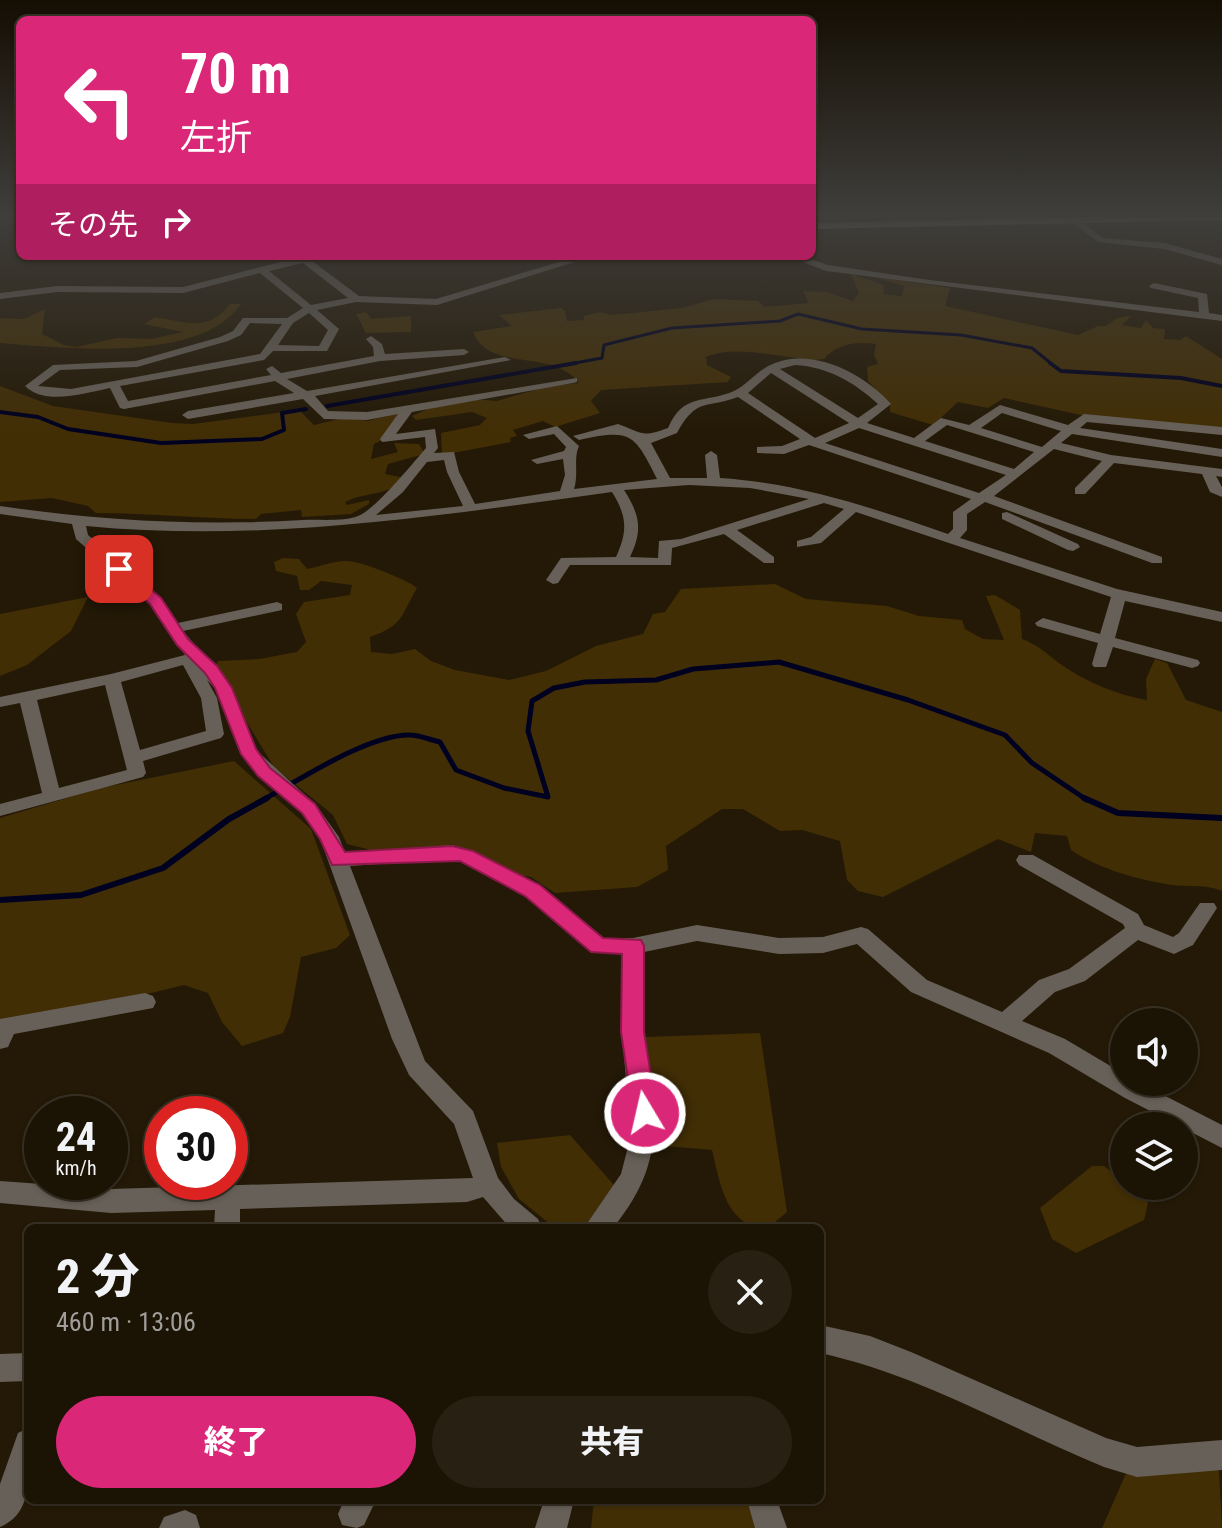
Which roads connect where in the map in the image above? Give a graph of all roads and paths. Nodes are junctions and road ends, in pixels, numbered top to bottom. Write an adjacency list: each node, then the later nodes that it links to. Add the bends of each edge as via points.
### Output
1 (190, 288): 7 (street, via 57,289)
2 (284, 288): 9 (street)
3 (342, 288): 8 (street)
4 (482, 288): 8 (street, via 437,302)
5 (973, 288): 10 (street)
6 (1165, 288): 10 (street, via 1203,296)
7 (0, 296)
8 (356, 299): 9 (street)
9 (309, 309): 12 (street); 15 (street, via 334,329 325,347)
10 (1204, 316): 11 (street)
11 (1222, 318)
12 (289, 321): 15 (street); 18 (street, via 247,320 224,339)
13 (371, 339): 16 (street)
14 (464, 352): 16 (street)
15 (267, 353): 20 (street); 21 (street)
16 (380, 358): 20 (street)
17 (505, 360): 24 (street)
18 (137, 364): 21 (street); 23 (street, via 57,367 31,386 39,392 71,392)
19 (772, 369): 25 (street); 28 (street); 28 (street, via 828,364 869,388 885,404)
20 (277, 377): 23 (street, via 124,405); 24 (street, via 288,388)
21 (141, 379): 23 (street)
22 (573, 380): 26 (street)
23 (114, 385)
24 (305, 393): 26 (street, via 324,415 367,416); 27 (street)
25 (740, 393): 34 (street, via 691,405 680,411 673,430); 35 (street)
26 (409, 408): 42 (street, via 386,439 431,432)
27 (188, 415)
28 (858, 424): 35 (street); 36 (street)
29 (971, 429): 30 (street, via 1000,409); 36 (street, via 945,421); 37 (street)
30 (1071, 430): 31 (street, via 1084,418); 37 (street); 39 (street)
31 (1222, 431)
32 (529, 435): 40 (street, via 557,430 573,446)
33 (579, 436): 34 (street, via 618,428 636,439)
34 (648, 439): 47 (street, via 644,441)
35 (812, 441): 38 (street); 54 (street)
36 (915, 443): 46 (street)
37 (1047, 448): 43 (street); 46 (street)
38 (761, 450)
39 (1222, 453)
40 (569, 454): 44 (street); 52 (street, via 573,469)
41 (711, 455): 48 (street)
42 (427, 458): 56 (street, via 450,455); 58 (street)
43 (1111, 459): 45 (street); 50 (street)
44 (537, 460)
45 (1215, 473): 51 (street, via 1212,485)
46 (1016, 474): 54 (street)
47 (665, 482): 48 (street); 49 (street)
48 (714, 482): 53 (street, via 777,487)
49 (616, 488): 52 (street); 64 (street, via 636,524)
50 (1080, 491)
51 (1222, 493)
52 (566, 495): 56 (street)
53 (825, 498): 55 (street); 60 (street)
54 (976, 499): 61 (street, via 960,512 960,530); 63 (street); 66 (street)
55 (855, 506): 61 (street); 62 (street, via 816,540)
56 (471, 509): 58 (street)
57 (0, 510): 59 (street)
58 (363, 519): 59 (street, via 257,525)
59 (78, 521): 72 (street, via 81,536 156,601)
60 (726, 529): 64 (street, via 664,544 666,562); 65 (street)
61 (951, 539): 68 (street)
62 (802, 544)
63 (1073, 547)
64 (622, 560): 67 (street, via 566,561)
65 (769, 560)
66 (1157, 560)
67 (553, 580)
68 (1119, 595): 70 (street); 73 (street)
69 (277, 607): 72 (street)
70 (1222, 617)
71 (1043, 623): 73 (street)
72 (175, 628): 74 (street)
73 (1106, 637): 75 (street); 76 (street)
74 (192, 658): 77 (street); 80 (street, via 209,698 215,734); 83 (street, via 224,688 247,750 264,772 309,809)
75 (1192, 663)
76 (1100, 664)
77 (112, 679): 78 (street); 80 (street)
78 (27, 695): 79 (street); 81 (street)
79 (0, 702)
80 (133, 758): 81 (street, via 137,773)
81 (52, 796): 82 (street)
82 (0, 810)
83 (339, 860): 87 (street, via 452,852 466,856 532,890 599,946); 92 (street, via 403,1039 417,1068 464,1118)
84 (1026, 860): 86 (street, via 1131,919)
85 (1207, 908): 86 (street, via 1186,939 1174,946)
86 (1136, 930): 89 (street, via 1077,975 1047,986)
87 (633, 946): 89 (street, via 697,933 779,946 823,945 861,935 919,986); 99 (street, via 632,1032 644,1137 638,1166 621,1202)
88 (145, 1002): 90 (street, via 5,1026)
89 (1005, 1023): 91 (street)
90 (0, 1040)
91 (1222, 1137)
92 (488, 1184): 94 (street, via 467,1191); 98 (street)
93 (0, 1192): 95 (street)
94 (248, 1196)
95 (144, 1200)
96 (228, 1200): 97 (street)
97 (227, 1224)
98 (524, 1224)
99 (601, 1224)
100 (824, 1340): 103 (street, via 870,1350 1137,1462)
101 (24, 1367): 102 (street)
102 (0, 1368)
103 (1222, 1455)
104 (24, 1456): 107 (street, via 11,1497)
105 (558, 1504): 108 (street)
106 (763, 1504): 109 (street)
107 (0, 1512)
108 (551, 1528)
109 (771, 1528)

